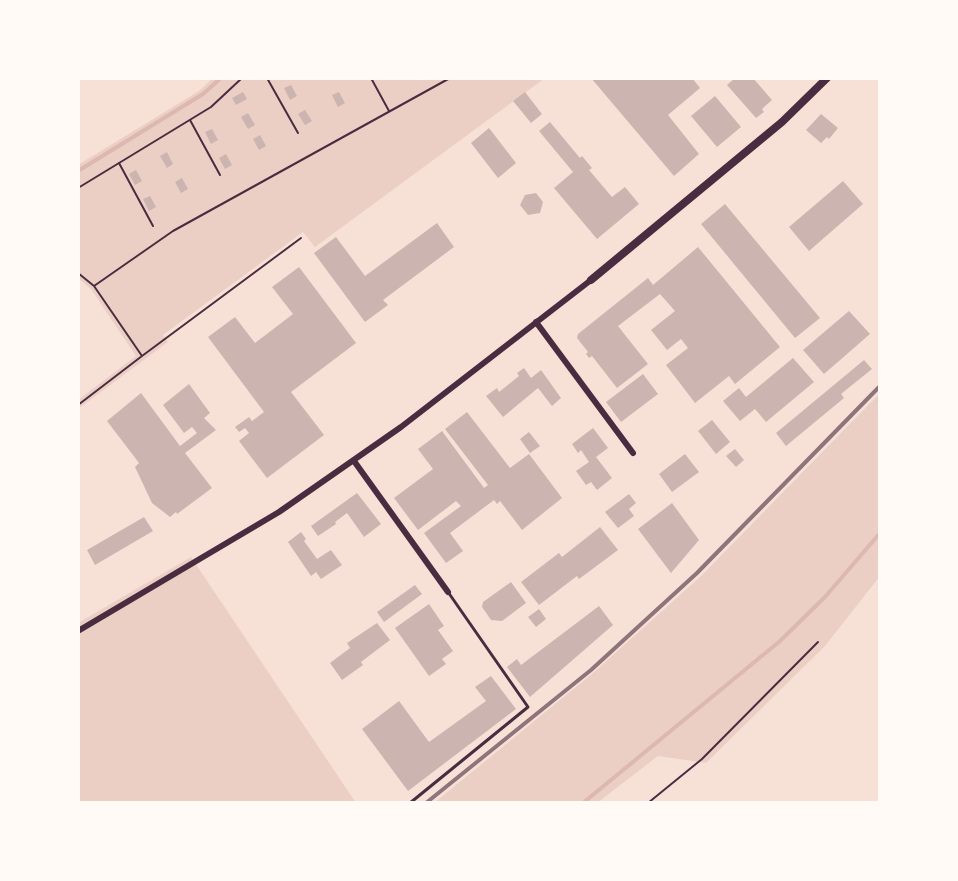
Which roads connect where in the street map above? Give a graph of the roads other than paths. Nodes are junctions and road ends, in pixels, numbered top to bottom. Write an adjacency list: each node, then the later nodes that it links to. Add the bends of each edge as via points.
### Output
1 (827, 78): 2 (street, via 782,122)
2 (591, 280): 3 (street)
3 (536, 322): 4 (street); 5 (street)
4 (633, 453)
5 (354, 460): 6 (street); 7 (street, via 254,528)
6 (448, 592): 8 (lane, via 528,707)
7 (78, 631)
8 (410, 803)

